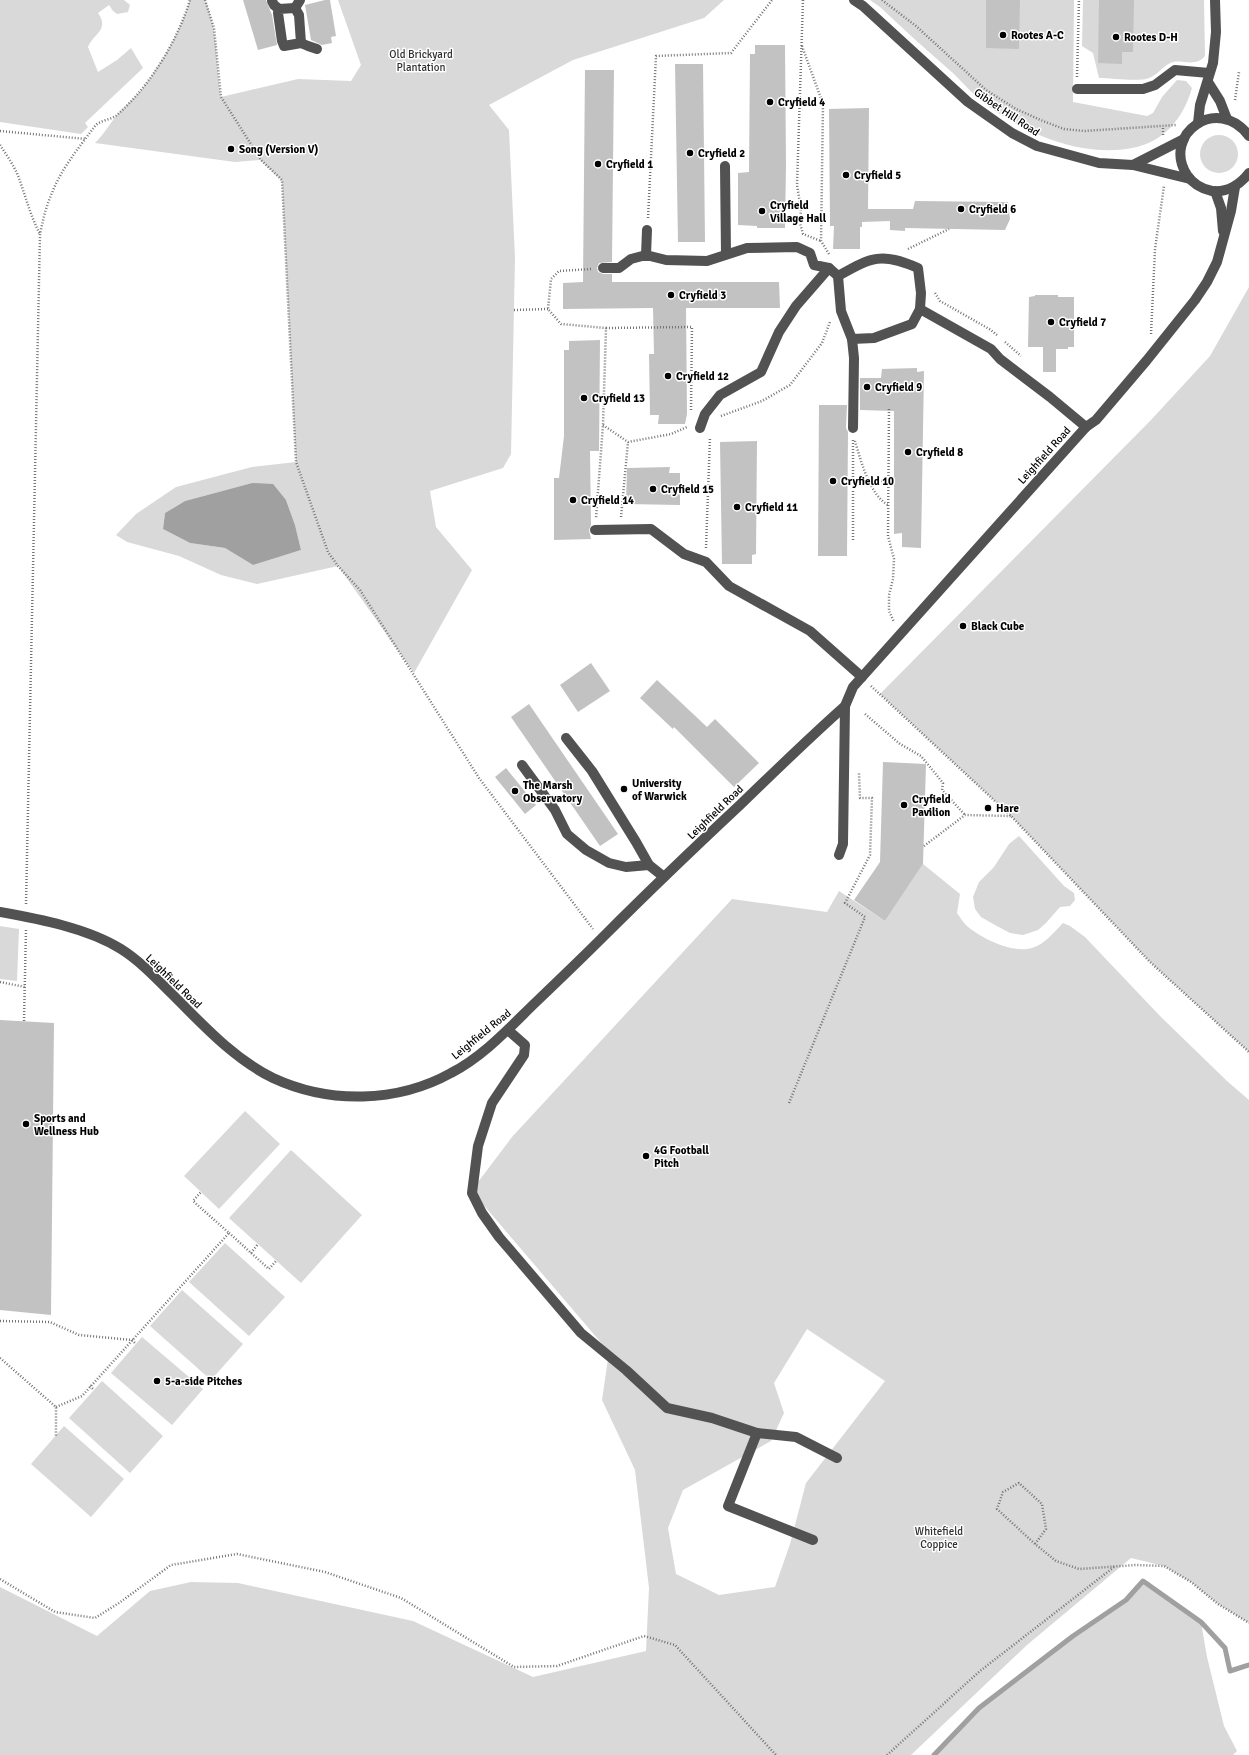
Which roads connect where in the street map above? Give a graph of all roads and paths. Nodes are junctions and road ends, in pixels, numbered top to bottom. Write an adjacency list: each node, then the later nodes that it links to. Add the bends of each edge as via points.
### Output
1 (190, 0): 23 (path, via 184,19 165,55 141,90 116,116 97,124)
2 (205, 0): 83 (path, via 214,28 221,97 260,160 282,180 296,462 328,552 360,590 479,778)
3 (772, 0): 35 (path, via 731,53 656,56)
4 (802, 0): 13 (path)
5 (854, 0): 27 (street, Gibbet Hill Road, via 968,102 1012,133 1058,153 1099,163)
6 (882, 0): 26 (path, via 986,90 1016,109 1064,129 1084,131 1163,126)
7 (1079, 0): 17 (path)
8 (1215, 0): 16 (street, via 1216,32 1213,63)
9 (272, 1): 11 (street)
10 (298, 4): 11 (street); 12 (street)
11 (279, 9): 12 (street, via 284,46)
12 (301, 43): 14 (street)
13 (802, 46): 38 (path, via 823,104); 38 (path, via 797,185 800,223 803,234)
14 (317, 49)
15 (1238, 72): 18 (path)
16 (1208, 77): 17 (street, via 1175,70 1154,86 1143,89); 19 (street); 20 (street)
17 (1077, 89)
18 (1234, 105)
19 (1227, 119): 20 (street, via 1212,118); 21 (street)
20 (1198, 123): 24 (street)
21 (1247, 130)
22 (0, 131): 23 (path)
23 (86, 139): 36 (path, via 52,191)
24 (1184, 139): 26 (street); 31 (street, via 1181,160)
25 (0, 145): 36 (path, via 21,183 31,216)
26 (1162, 150): 27 (street)
27 (1133, 165): 29 (street, Gibbet Hill Road)
28 (725, 166): 41 (street)
29 (1163, 173): 31 (street, Gibbet Hill Road); 51 (path, via 1164,187 1155,249)
30 (1249, 173): 32 (street)
31 (1190, 179): 33 (street, Gibbet Hill Road, via 1201,187)
32 (1235, 187): 33 (street); 37 (street, Leighfield Road)
33 (1215, 191): 37 (street, Leighfield Road)
34 (949, 229): 39 (path)
35 (647, 230): 40 (street)
36 (40, 234): 82 (path)
37 (1224, 236): 51 (street, Leighfield Road, via 1217,262 1195,300)
38 (821, 241): 43 (path, via 830,255)
39 (906, 250)
40 (646, 254): 41 (street, via 666,260 707,261); 42 (street, via 631,259 619,268)
41 (726, 254): 43 (street, via 747,248 797,247 810,253 814,265)
42 (603, 268): 45 (path, via 559,271 551,279)
43 (829, 268): 44 (street); 55 (street, via 796,306 779,332 761,372 720,395)
44 (838, 276): 46 (street, via 865,261 885,258 900,260 918,268); 50 (street, via 840,311)
45 (548, 309): 47 (path); 49 (path, via 561,324)
46 (920, 309): 50 (street, via 912,324 874,338); 56 (street, via 990,349)
47 (514, 310)
48 (831, 321): 53 (path, via 822,343 790,385 762,401)
49 (606, 328): 54 (path); 55 (path, via 692,326)
50 (852, 339): 57 (street)
51 (1151, 355): 56 (street, Leighfield Road, via 1096,420)
52 (889, 409): 60 (path)
53 (720, 416)
54 (603, 425): 58 (path); 63 (path)
55 (695, 426): 58 (path, via 671,434); 65 (path, via 710,432)
56 (1086, 427): 66 (street, Leighfield Road)
57 (853, 428)
58 (628, 442): 62 (path)
59 (869, 481): 60 (path); 61 (path, via 882,502); 64 (path, via 853,435)
60 (888, 481): 61 (path)
61 (888, 505): 66 (path, via 888,536 894,559 889,610)
62 (620, 529): 63 (street); 65 (street, via 651,529 684,554)
63 (595, 530)
64 (853, 540)
65 (706, 562): 67 (street, via 729,586 810,631)
66 (900, 635): 67 (street, Leighfield Road)
67 (862, 677): 69 (street, Leighfield Road, via 853,687)
68 (871, 686): 75 (path)
69 (845, 706): 77 (street, via 843,844); 79 (street, Leighfield Road)
70 (865, 714): 74 (path, via 900,744 920,756 943,783 942,790)
71 (566, 738): 78 (street, via 592,772)
72 (522, 765): 78 (street, via 555,810 567,834 586,850 609,863 626,867)
73 (859, 766): 89 (path, via 860,798 872,798 870,855 846,903 865,917)
74 (965, 815): 75 (path); 76 (path)
75 (1011, 816): 88 (path, via 1150,962)
76 (924, 846)
77 (839, 856)
78 (649, 865): 79 (street)
79 (664, 877): 87 (street, Leighfield Road)
80 (19, 906): 82 (path)
81 (0, 912): 82 (street, Leighfield Road)
82 (26, 912): 85 (path); 87 (street, Leighfield Road, via 101,939 120,949 139,962 236,1055 273,1078 313,1092 370,1096 414,1088 452,1073)
83 (593, 929)
84 (0, 982): 85 (path)
85 (25, 987): 86 (path)
86 (24, 1021)
87 (508, 1030): 104 (street, via 525,1045 524,1055 492,1103 478,1146 472,1193 482,1213 499,1237 581,1333 667,1408 712,1418)
88 (1249, 1052)
89 (789, 1103)
90 (201, 1192): 91 (path, via 193,1201)
91 (229, 1233): 93 (path); 95 (path)
92 (258, 1244): 95 (path)
93 (214, 1249): 94 (path); 98 (path)
94 (217, 1252)
95 (251, 1253): 96 (path, via 268,1269)
96 (276, 1261)
97 (0, 1321): 98 (path, via 50,1322 79,1335)
98 (132, 1340): 99 (path); 101 (path)
99 (136, 1344)
100 (0, 1358): 103 (path)
101 (90, 1386): 102 (path); 103 (path, via 82,1396)
102 (94, 1390)
103 (56, 1407): 105 (path)
104 (757, 1433): 106 (street, via 796,1437); 107 (street, via 728,1506)
105 (56, 1436)
106 (837, 1458)
107 (813, 1540)
108 (1036, 1544): 108 (path, via 1046,1529 1042,1504 1019,1483 1003,1492 997,1509); 109 (path, via 1056,1561 1079,1569)
109 (1115, 1566): 111 (path, via 1164,1566 1191,1582); 113 (path, via 980,1671)
110 (0, 1579): 112 (path, via 55,1612 95,1618 171,1565 237,1554 325,1572 401,1598 514,1667 558,1666 644,1636 675,1645)
111 (1249, 1624)
112 (776, 1755)
113 (887, 1755)

